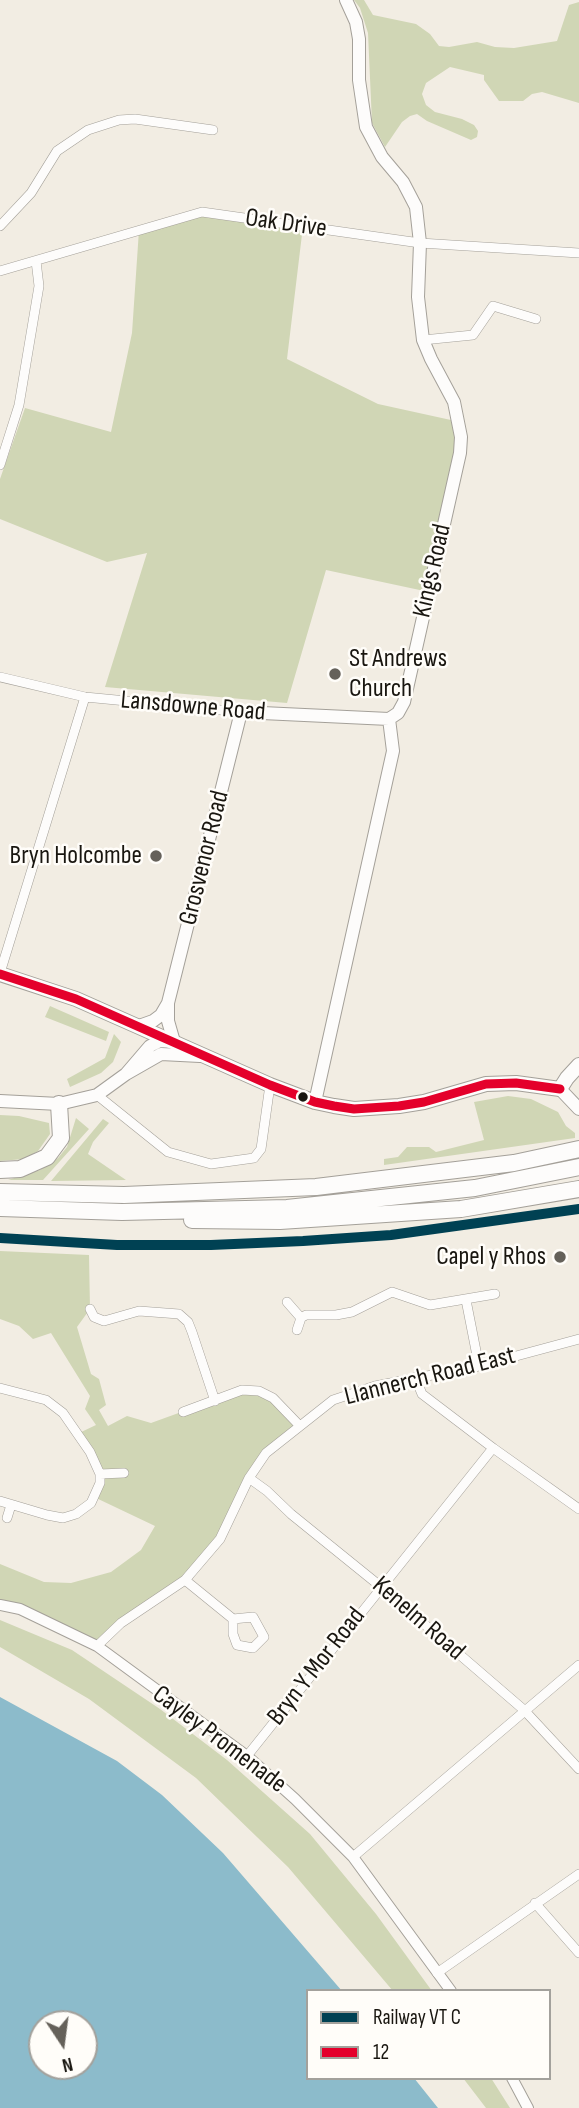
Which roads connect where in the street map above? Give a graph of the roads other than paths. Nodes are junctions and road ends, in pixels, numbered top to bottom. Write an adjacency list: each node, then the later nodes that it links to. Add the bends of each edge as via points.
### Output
1 (345, 0): 4 (main road, Kings Road, via 359,39 366,127 410,194 419,222)
2 (213, 130): 3 (street, via 135,119 88,130 57,151 32,193)
3 (0, 226)
4 (419, 243): 5 (street, Oak Drive); 6 (street, Oak Drive, via 202,212); 9 (main road, Kings Road)
5 (579, 253)
6 (36, 261): 7 (street, Oak Drive); 10 (street, via 39,286 19,405)
7 (0, 271)
8 (536, 319): 9 (street, via 493,306 473,335)
9 (423, 340): 14 (main road, Kings Road, via 454,402 460,453 404,702)
10 (0, 465)
11 (0, 677): 12 (street, Lansdowne Road)
12 (85, 697): 13 (street, Lansdowne Road); 15 (street)
13 (241, 712): 14 (main road, Lansdowne Road); 16 (main road, Grosvenor Road)
14 (388, 719): 26 (main road, via 393,751)
15 (0, 973): 17 (main road)
16 (168, 1003): 17 (main road, via 161,1015); 18 (main road, Grosvenor Road)
17 (139, 1026): 18 (main road)
18 (174, 1042): 19 (main road); 21 (main road, via 150,1046)
19 (206, 1056): 21 (main road, via 161,1054); 22 (main road)
20 (579, 1065): 23 (main road)
21 (126, 1074): 24 (main road)
22 (270, 1085): 24 (street, via 261,1149 254,1158 211,1164 168,1152); 26 (main road)
23 (560, 1089): 26 (main road, via 486,1084 424,1102 376,1108); 28 (main road)
24 (97, 1095): 27 (main road)
25 (0, 1101): 27 (main road)
26 (315, 1102)
27 (59, 1104): 31 (highway, via 61,1138 47,1157 20,1169)
28 (579, 1109)
29 (579, 1149): 33 (highway, via 514,1163 316,1187 124,1195)
30 (579, 1167): 34 (highway, via 475,1188 287,1208)
31 (0, 1170)
32 (579, 1189): 34 (highway, via 461,1209 280,1222 125,1220)
33 (0, 1192)
34 (0, 1209)
35 (495, 1294): 36 (street)
36 (466, 1300): 39 (street, via 430,1305 392,1292 352,1312); 42 (street)
37 (287, 1302): 39 (street)
38 (90, 1309): 45 (street, via 104,1321 139,1311 179,1314 188,1322)
39 (301, 1318): 40 (street)
40 (297, 1330)
41 (579, 1339): 42 (street, Llannerch Road East)
42 (479, 1366): 43 (street, Llannerch Road East)
43 (415, 1377): 47 (street, Llannerch Road East, via 333,1400); 48 (street, via 422,1394)
44 (0, 1388): 50 (street, via 46,1399 63,1413)
45 (215, 1401): 46 (street); 47 (street, via 242,1390 259,1391 273,1398)
46 (183, 1412)
47 (299, 1425): 51 (street, Llannerch Road East, via 266,1453)
48 (493, 1448): 54 (street); 57 (street, Bryn Y Mor Road)
49 (124, 1473): 50 (street)
50 (100, 1474): 53 (street, via 92,1503 76,1514 47,1515)
51 (248, 1478): 56 (street, Llannerch Road East, via 220,1539); 57 (street, Kenelm Road)
52 (0, 1501): 53 (street)
53 (11, 1505): 55 (street)
54 (579, 1508)
55 (7, 1518)
56 (185, 1580): 59 (street); 60 (street, Llannerch Road East, via 121,1623)
57 (380, 1586): 62 (street, Kenelm Road); 63 (street, Bryn Y Mor Road)
58 (0, 1605): 60 (street, Cayley Promenade, via 20,1609)
59 (233, 1619)
60 (97, 1646): 63 (street, Cayley Promenade)
61 (579, 1665): 62 (street)
62 (524, 1710): 64 (street, Kenelm Road); 65 (street)
63 (247, 1756): 65 (street, Cayley Promenade)
64 (579, 1769)
65 (353, 1857): 69 (street, Cayley Promenade)
66 (579, 1874): 67 (street)
67 (535, 1903): 68 (street); 69 (street)
68 (579, 1953)
69 (437, 1973): 70 (street, Cayley Promenade)
70 (449, 1989)
71 (513, 2080): 72 (street)
72 (528, 2108)

